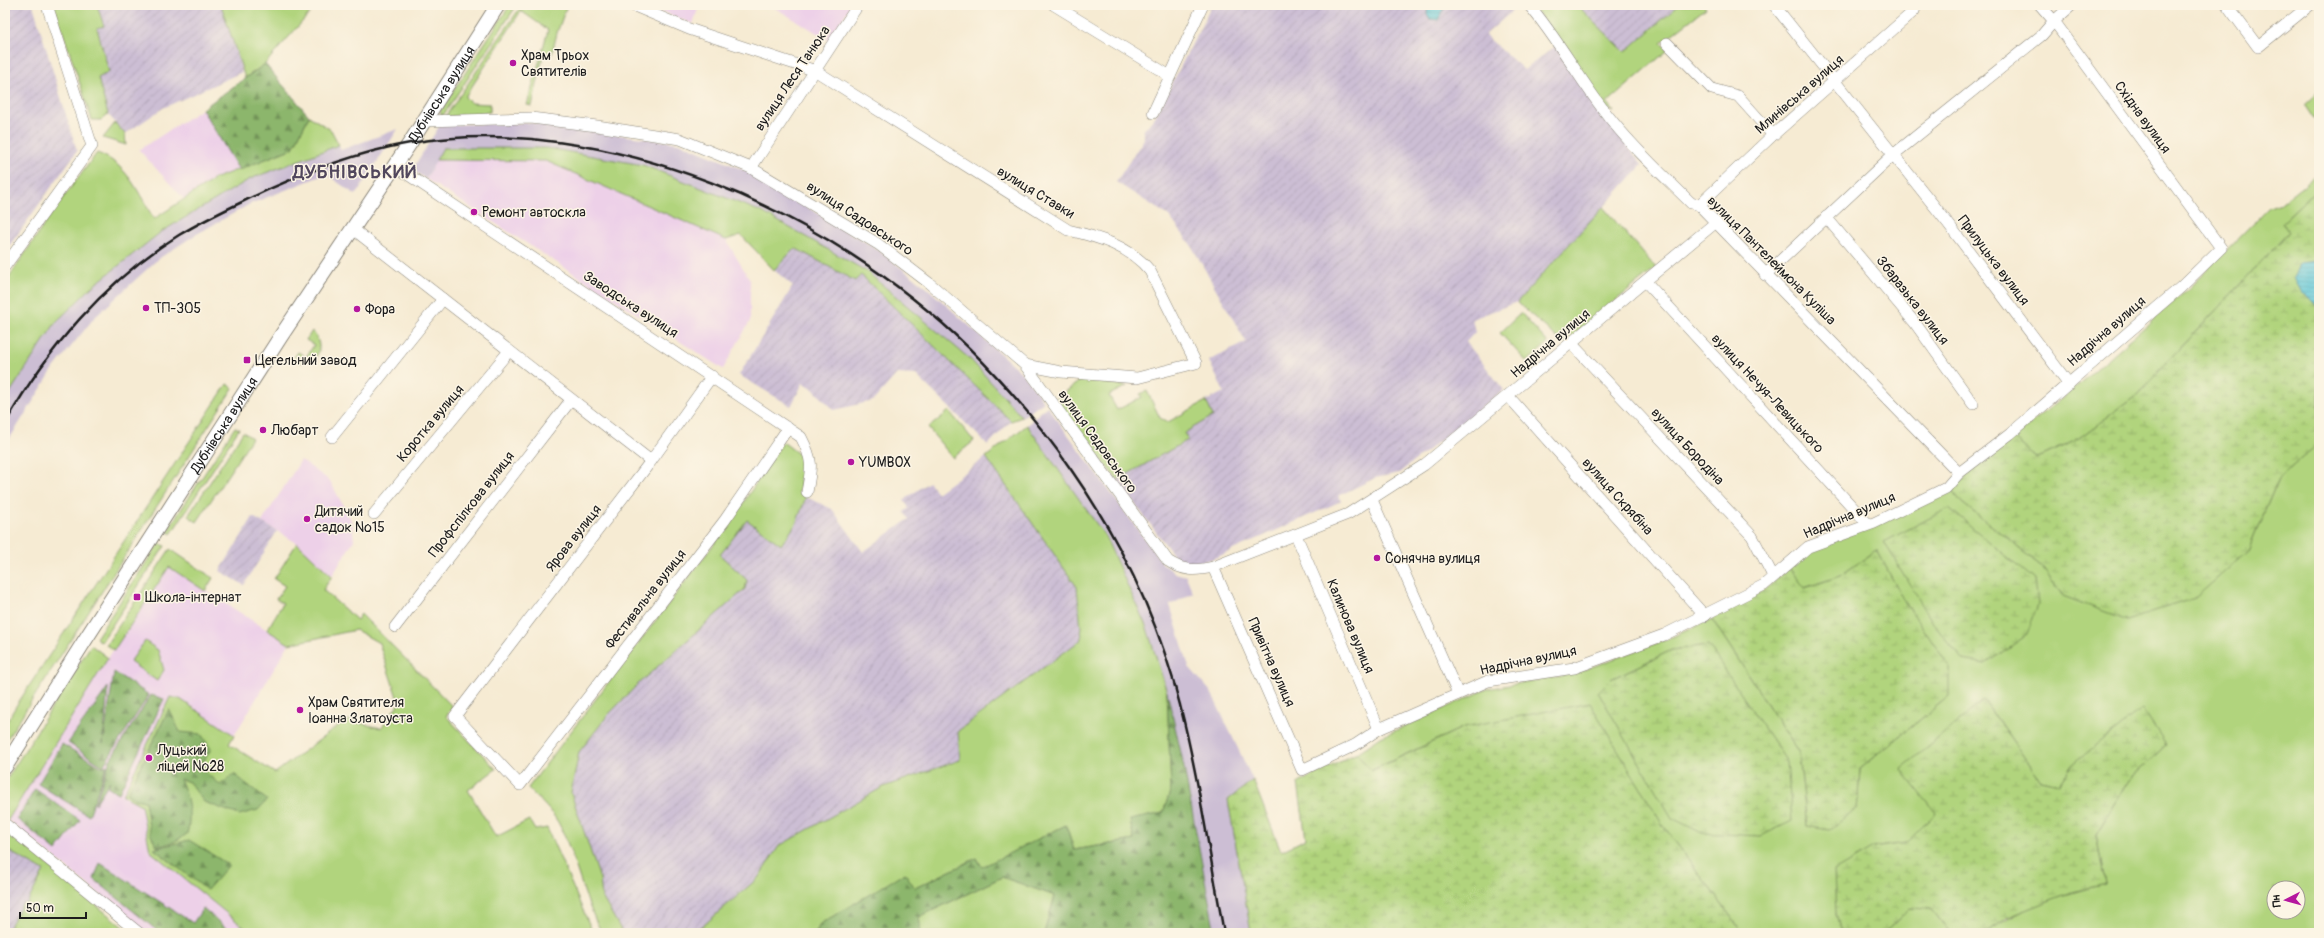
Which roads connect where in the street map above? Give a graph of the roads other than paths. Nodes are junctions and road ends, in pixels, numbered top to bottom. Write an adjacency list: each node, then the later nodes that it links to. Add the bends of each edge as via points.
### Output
1 (47, 5): 30 (street, via 92,146)
2 (498, 5): 20 (main road, Дубнівська вулиця)
3 (632, 5): 16 (street, via 689,29)
4 (858, 5): 16 (street, вулиця Леся Танюка)
5 (1054, 5): 17 (street)
6 (1203, 5): 17 (street)
7 (1529, 5): 25 (street, вулиця Пантелеймона Куліша, via 1552,32 1608,116 1626,138 1691,203)
8 (1774, 5): 18 (street, Прилуцька вулиця)
9 (1916, 5): 18 (street, Млинівська вулиця, via 1914,11)
10 (2040, 5): 14 (street, Східна вулиця)
11 (2072, 5): 14 (street)
12 (2227, 5): 13 (street, via 2258,47)
13 (2310, 5)
14 (2054, 20): 22 (street, via 2042,34); 29 (street, Східна вулиця)
15 (1667, 43): 21 (street, via 1712,89 1738,96)
16 (816, 72): 24 (street, вулиця Леся Танюка); 36 (street, вулиця Ставки, via 1068,230 1103,238 1142,261 1150,270 1196,363 1137,378 1061,372)
17 (1170, 76): 19 (street)
18 (1834, 82): 21 (street, Млинівська вулиця); 22 (street, Прилуцька вулиця)
19 (1153, 113)
20 (424, 121): 23 (main road, Дубнівська вулиця); 24 (street, вулиця Садовського, via 531,118 597,126 680,139)
21 (1773, 135): 25 (street, Млинівська вулиця)
22 (1893, 155): 26 (street); 38 (street, Прилуцька вулиця)
23 (395, 166): 28 (main road, Дубнівська вулиця); 37 (street, Заводська вулиця)
24 (751, 168): 36 (street, вулиця Садовського, via 878,244 929,283)
25 (1699, 205): 27 (street, вулиця Пантелеймона Куліша)
26 (1826, 217): 31 (street); 41 (street, Збаразька вулиця, via 1915,323)
27 (1715, 223): 31 (street, вулиця Пантелеймона Куліша); 32 (street, Надрічна вулиця)
28 (353, 229): 33 (street); 59 (main road, Дубнівська вулиця, via 86,637)
29 (2221, 248): 38 (street, Надрічна вулиця, via 2181,287)
30 (5, 266)
31 (1766, 274): 45 (street, вулиця Пантелеймона Куліша)
32 (1646, 282): 34 (street, Надрічна вулиця); 49 (street, вулиця Нечуя-Левицького)
33 (443, 299): 35 (street); 43 (street)
34 (1572, 344): 39 (street, Надрічна вулиця); 53 (street, вулиця Бородіна, via 1752,536)
35 (509, 351): 40 (street); 48 (street, Коротка вулиця)
36 (1025, 365): 52 (street, вулиця Садовського, via 1168,561)
37 (712, 376): 42 (street, Заводська вулиця); 44 (street, Ярова вулиця)
38 (2069, 384): 45 (street, Надрічна вулиця)
39 (1508, 397): 47 (street, Надрічна вулиця, via 1434,457); 54 (street, вулиця Скрябіна)
40 (571, 400): 44 (street); 55 (street, Профспілкова вулиця)
41 (1972, 404)
42 (788, 428): 46 (street, Заводська вулиця, via 801,437 811,455); 57 (street, Фестивальна вулиця, via 725,520 520,785)
43 (332, 437)
44 (651, 461): 57 (street, Ярова вулиця)
45 (1959, 473): 49 (street, Надрічна вулиця, via 1946,488)
46 (807, 492)
47 (1372, 500): 50 (street, Надрічна вулиця, via 1348,514); 56 (street)
48 (374, 514)
49 (1868, 524): 53 (street, Надрічна вулиця, via 1808,547)
50 (1296, 535): 51 (street, Надрічна вулиця); 58 (street, Калинова вулиця)
51 (1213, 567): 52 (street, Надрічна вулиця, via 1197,571); 60 (street, Привітна вулиця)
52 (1180, 568)
53 (1774, 576): 54 (street, Надрічна вулиця, via 1764,585)
54 (1705, 616): 56 (street, Надрічна вулиця, via 1664,635 1574,668 1488,681)
55 (395, 627)
56 (1458, 694): 58 (street, Надрічна вулиця)
57 (455, 716)
58 (1379, 729): 60 (street, Надрічна вулиця, via 1356,745)
59 (5, 767)
60 (1302, 770)
61 (5, 824): 62 (street)
62 (139, 933)

